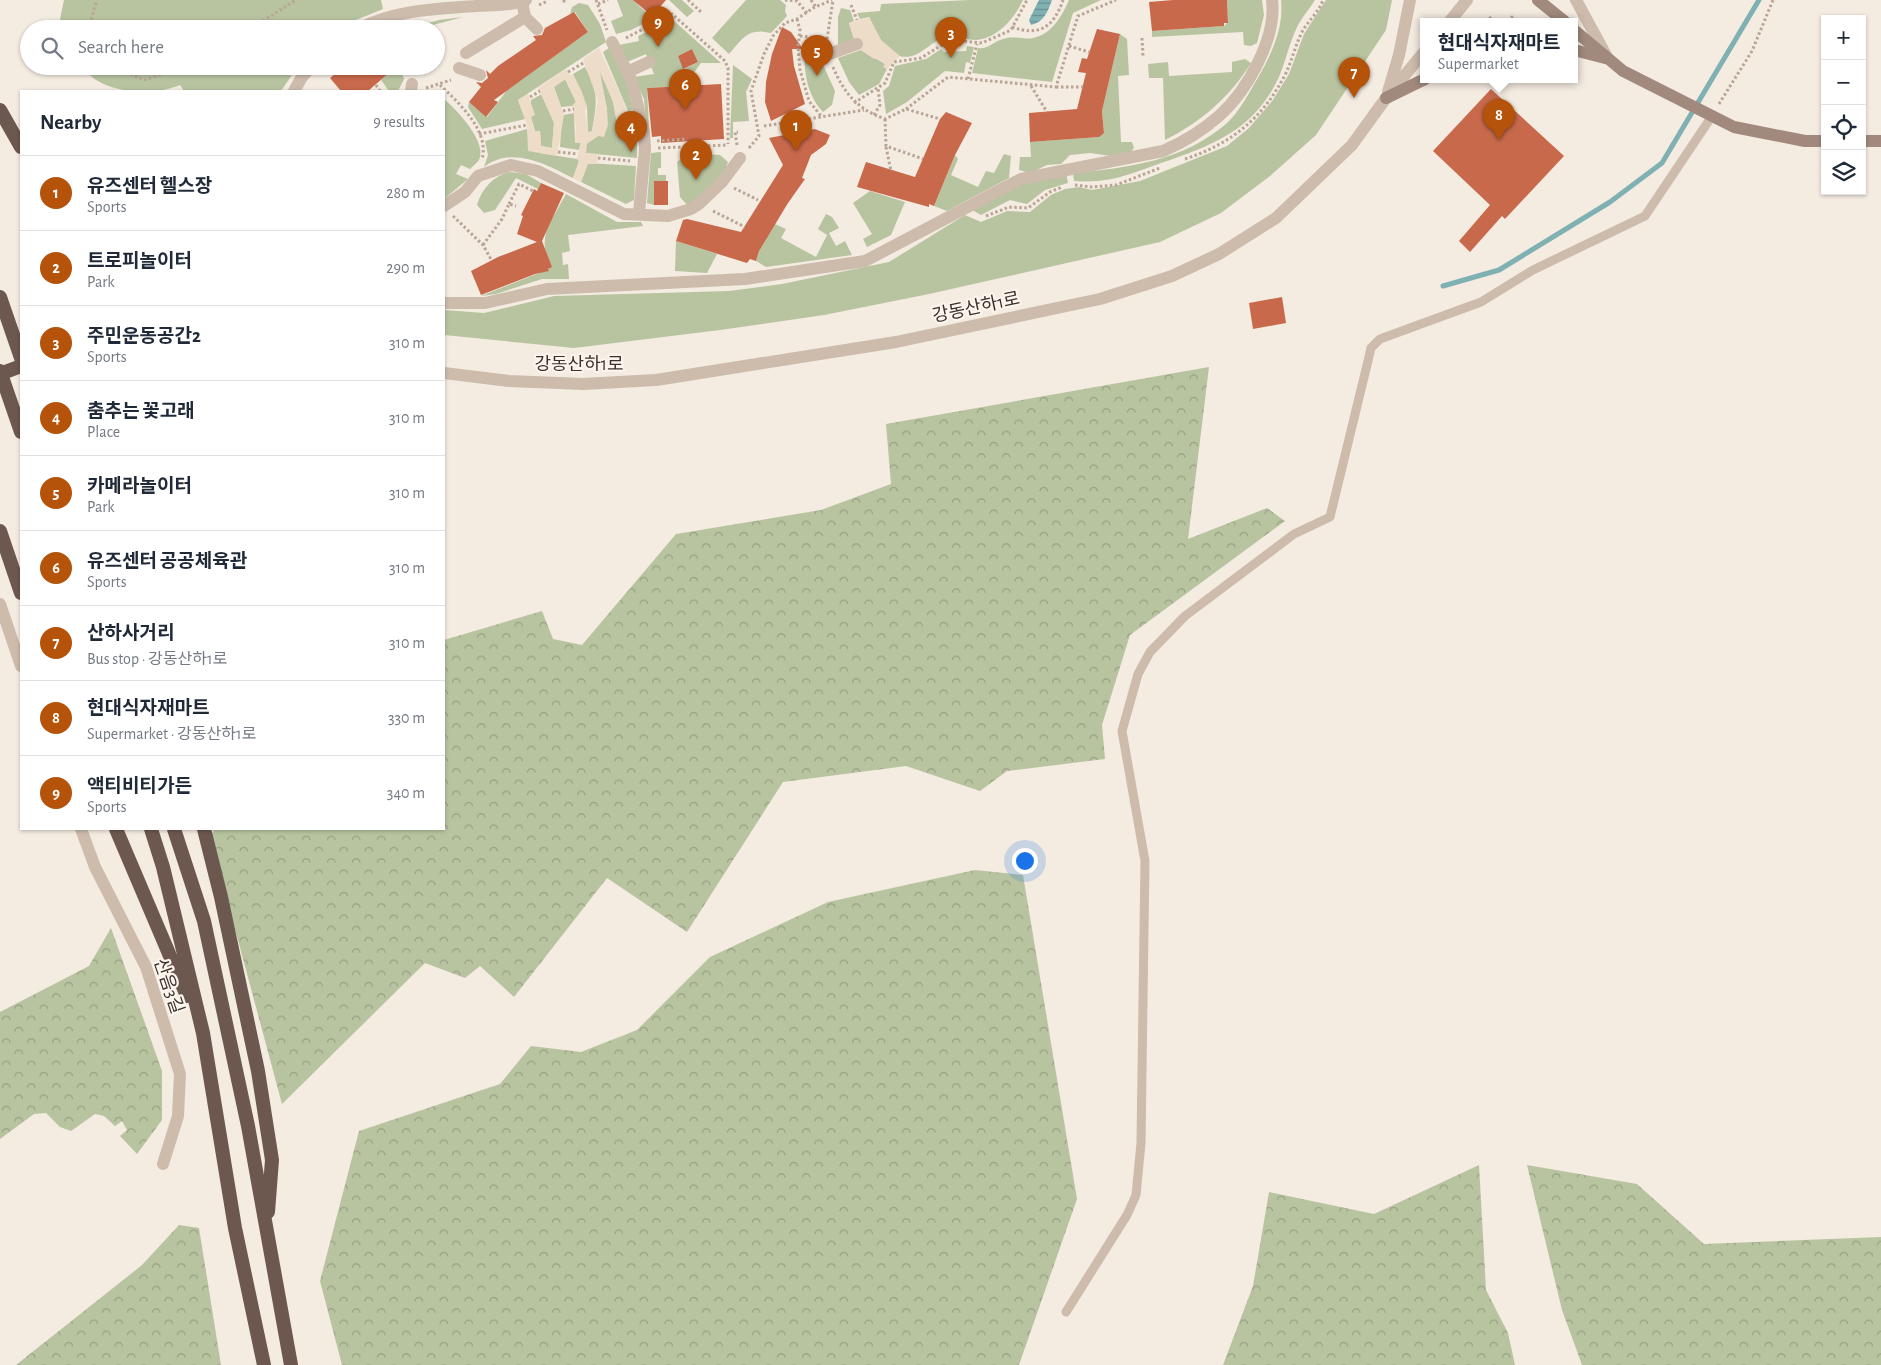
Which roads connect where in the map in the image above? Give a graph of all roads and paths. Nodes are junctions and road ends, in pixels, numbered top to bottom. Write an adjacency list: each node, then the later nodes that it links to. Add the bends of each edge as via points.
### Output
1 (97, 0): 31 (path)
2 (296, 0): 32 (path)
3 (596, 0): 20 (path)
4 (688, 0): 23 (path)
5 (785, 0): 6 (path)
6 (795, 0): 24 (path)
7 (812, 0): 22 (path)
8 (832, 0): 22 (path)
9 (1027, 0): 35 (path)
10 (1063, 0): 35 (path, via 1049,25 1026,32)
11 (1116, 0): 44 (path, via 1078,16)
12 (1272, 0): 117 (street, via 1272,28 1256,66 1220,115 1185,141 1163,151 1021,179 865,261 745,279 547,289 484,303)
13 (1410, 0): 74 (street)
14 (1467, 0): 27 (street)
15 (1538, 0): 29 (main road)
16 (1576, 0): 51 (street)
17 (1773, 0): 83 (path, via 1752,51)
18 (524, 1): 26 (street); 33 (street, via 427,10)
19 (610, 1): 20 (path)
20 (598, 4): 41 (path)
21 (851, 5): 34 (path)
22 (816, 7): 24 (path)
23 (702, 13)
24 (807, 13): 30 (path)
25 (1515, 15): 28 (path)
26 (525, 17): 36 (street); 47 (street)
27 (1452, 18)
28 (1512, 18)
29 (1560, 18)
30 (797, 19): 38 (path); 100 (path, via 785,23 772,34 751,91 759,136)
31 (91, 20)
32 (264, 20)
33 (380, 20)
34 (857, 20)
35 (1012, 27): 43 (path)
36 (537, 29)
37 (1578, 33): 51 (main road)
38 (800, 36): 40 (path); 82 (path, via 800,70 809,101)
39 (1142, 38): 49 (path)
40 (827, 40)
41 (612, 42): 56 (street); 93 (path, via 634,35 672,14 725,61 728,68)
42 (856, 44): 48 (street)
43 (977, 44): 61 (path); 66 (path, via 962,41 945,43 920,58 894,62 886,83)
44 (1069, 46): 46 (path); 67 (path)
45 (1578, 51): 51 (main road)
46 (1089, 52)
47 (466, 53)
48 (829, 54)
49 (1143, 56)
50 (1420, 57): 74 (street, 강동산하1로)
51 (1608, 59): 83 (main road, via 1623,71)
52 (585, 62): 55 (path)
53 (649, 62): 56 (street)
54 (459, 68): 60 (street); 64 (path, via 452,79)
55 (568, 72)
56 (627, 72): 95 (street)
57 (133, 75): 58 (path, via 144,80)
58 (160, 75)
59 (303, 75): 70 (street)
60 (480, 75)
61 (968, 79): 65 (path); 78 (path, via 948,77)
62 (1420, 81): 74 (main road)
63 (376, 85): 71 (path)
64 (440, 85): 69 (path); 88 (path, via 458,102)
65 (1031, 85): 67 (path); 80 (path)
66 (878, 87): 77 (path, via 854,103); 81 (path, via 880,105)
67 (1056, 87): 68 (path)
68 (1083, 87)
69 (411, 88)
70 (295, 90)
71 (379, 90)
72 (540, 91): 73 (path)
73 (530, 97)
74 (1386, 98): 121 (street, 강동산하1로, via 1352,145 1276,218 1219,254 1172,276 1100,299 896,342 656,380 583,384 518,382)
75 (574, 109): 79 (path)
76 (0, 110): 94 (highway)
77 (864, 110): 81 (path); 82 (path)
78 (906, 110): 84 (path); 85 (path)
79 (563, 111)
80 (1047, 112)
81 (874, 115): 84 (path)
82 (821, 116): 87 (path)
83 (1712, 116): 90 (main road, via 1734,127 1805,141); 135 (lane, via 1645,216 1533,270 1481,302 1380,339 1371,348 1366,365 1330,517 1294,534 1185,616 1150,652 1138,674 1122,731 1145,861 1141,1143 1136,1195 1127,1215)
84 (884, 119): 96 (path)
85 (940, 119)
86 (527, 125): 88 (path)
87 (764, 126)
88 (479, 134): 104 (path, via 484,152)
89 (687, 139): 95 (path)
90 (1821, 141)
91 (1866, 141): 92 (main road)
92 (1881, 141)
93 (728, 144): 95 (path); 100 (path)
94 (20, 145)
95 (649, 145): 112 (street)
96 (886, 146): 101 (path); 103 (path)
97 (558, 152): 98 (path)
98 (578, 154)
99 (598, 158): 102 (path)
100 (740, 158): 105 (street)
101 (923, 159)
102 (627, 161)
103 (891, 171)
104 (478, 176): 111 (street); 112 (street, via 511,164 522,166 624,214)
105 (722, 182): 107 (path); 109 (street)
106 (533, 191): 108 (path, via 519,184)
107 (758, 200)
108 (508, 204): 110 (path); 114 (path, via 502,219)
109 (699, 204): 112 (street, via 668,216); 113 (path)
110 (516, 206)
111 (447, 210): 114 (path)
112 (639, 213)
113 (744, 226)
114 (483, 245): 115 (path)
115 (492, 261)
116 (1, 301): 118 (highway)
117 (445, 303)
118 (20, 355)
119 (20, 366): 120 (highway)
120 (0, 373): 122 (highway)
121 (445, 373)
122 (20, 429)
123 (0, 531): 124 (highway)
124 (20, 590)
125 (0, 604): 126 (street)
126 (20, 663)
127 (80, 830): 133 (street, 산음3길, via 95,867 146,966 180,1074 178,1116)
128 (116, 830): 132 (highway)
129 (151, 830): 132 (highway)
130 (174, 830): 134 (highway, via 204,921 248,1126)
131 (204, 830): 134 (highway, via 258,1071 272,1160)
132 (203, 1033): 136 (highway, via 235,1228)
133 (163, 1164)
134 (266, 1233): 137 (highway)
135 (1066, 1312)
136 (264, 1365)
137 (291, 1365)

